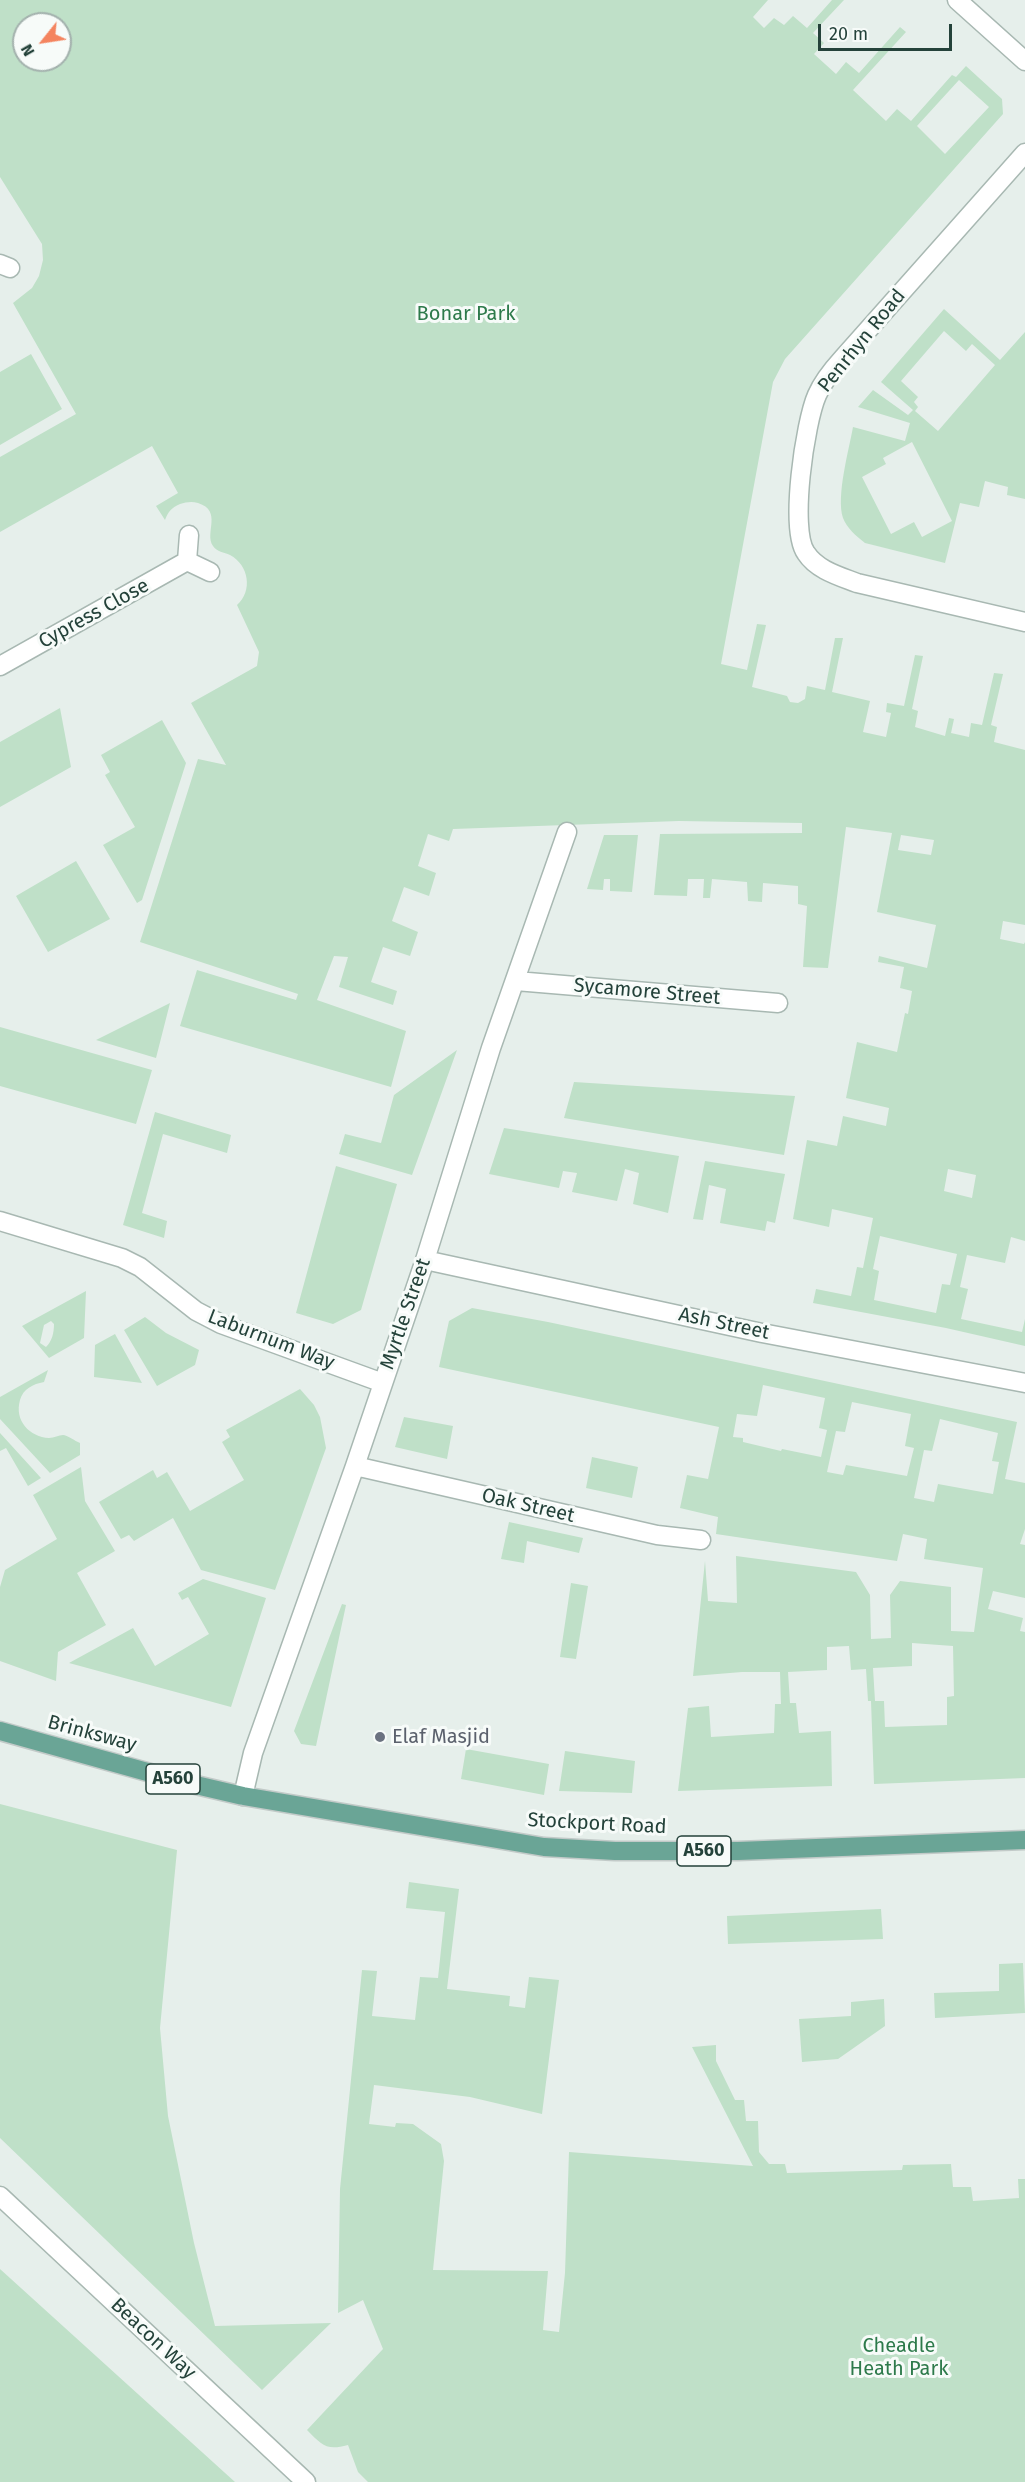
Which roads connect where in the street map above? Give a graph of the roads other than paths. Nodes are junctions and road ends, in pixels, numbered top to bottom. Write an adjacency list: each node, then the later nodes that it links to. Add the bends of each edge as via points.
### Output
1 (957, 0): 2 (street)
2 (1025, 61)
3 (1025, 153): 7 (street, Penrhyn Road, via 823,383 810,413 798,526 806,555 834,574 857,583)
4 (189, 535): 5 (street)
5 (188, 561): 6 (street); 8 (street, Cypress Close)
6 (210, 572)
7 (1025, 622)
8 (0, 666)
9 (567, 832): 10 (street, Myrtle Street)
10 (516, 981): 11 (street, Sycamore Street); 13 (street, Myrtle Street)
11 (778, 1003)
12 (0, 1221): 14 (street, Laburnum Way, via 122,1258 140,1267 196,1311 221,1324)
13 (424, 1260): 14 (street, Myrtle Street); 15 (street, Ash Street, via 762,1333)
14 (383, 1383): 16 (street, Myrtle Street)
15 (1025, 1383)
16 (355, 1466): 17 (street, Oak Street, via 657,1535); 19 (street, Myrtle Street, via 253,1753)
17 (701, 1540)
18 (0, 1731): 19 (main road, Brinksway / A560)
19 (243, 1796): 20 (main road, Stockport Road / A560, via 544,1847 586,1850 738,1851)
20 (1025, 1840)
21 (0, 2196): 22 (street, Beacon Way)
22 (306, 2482)

